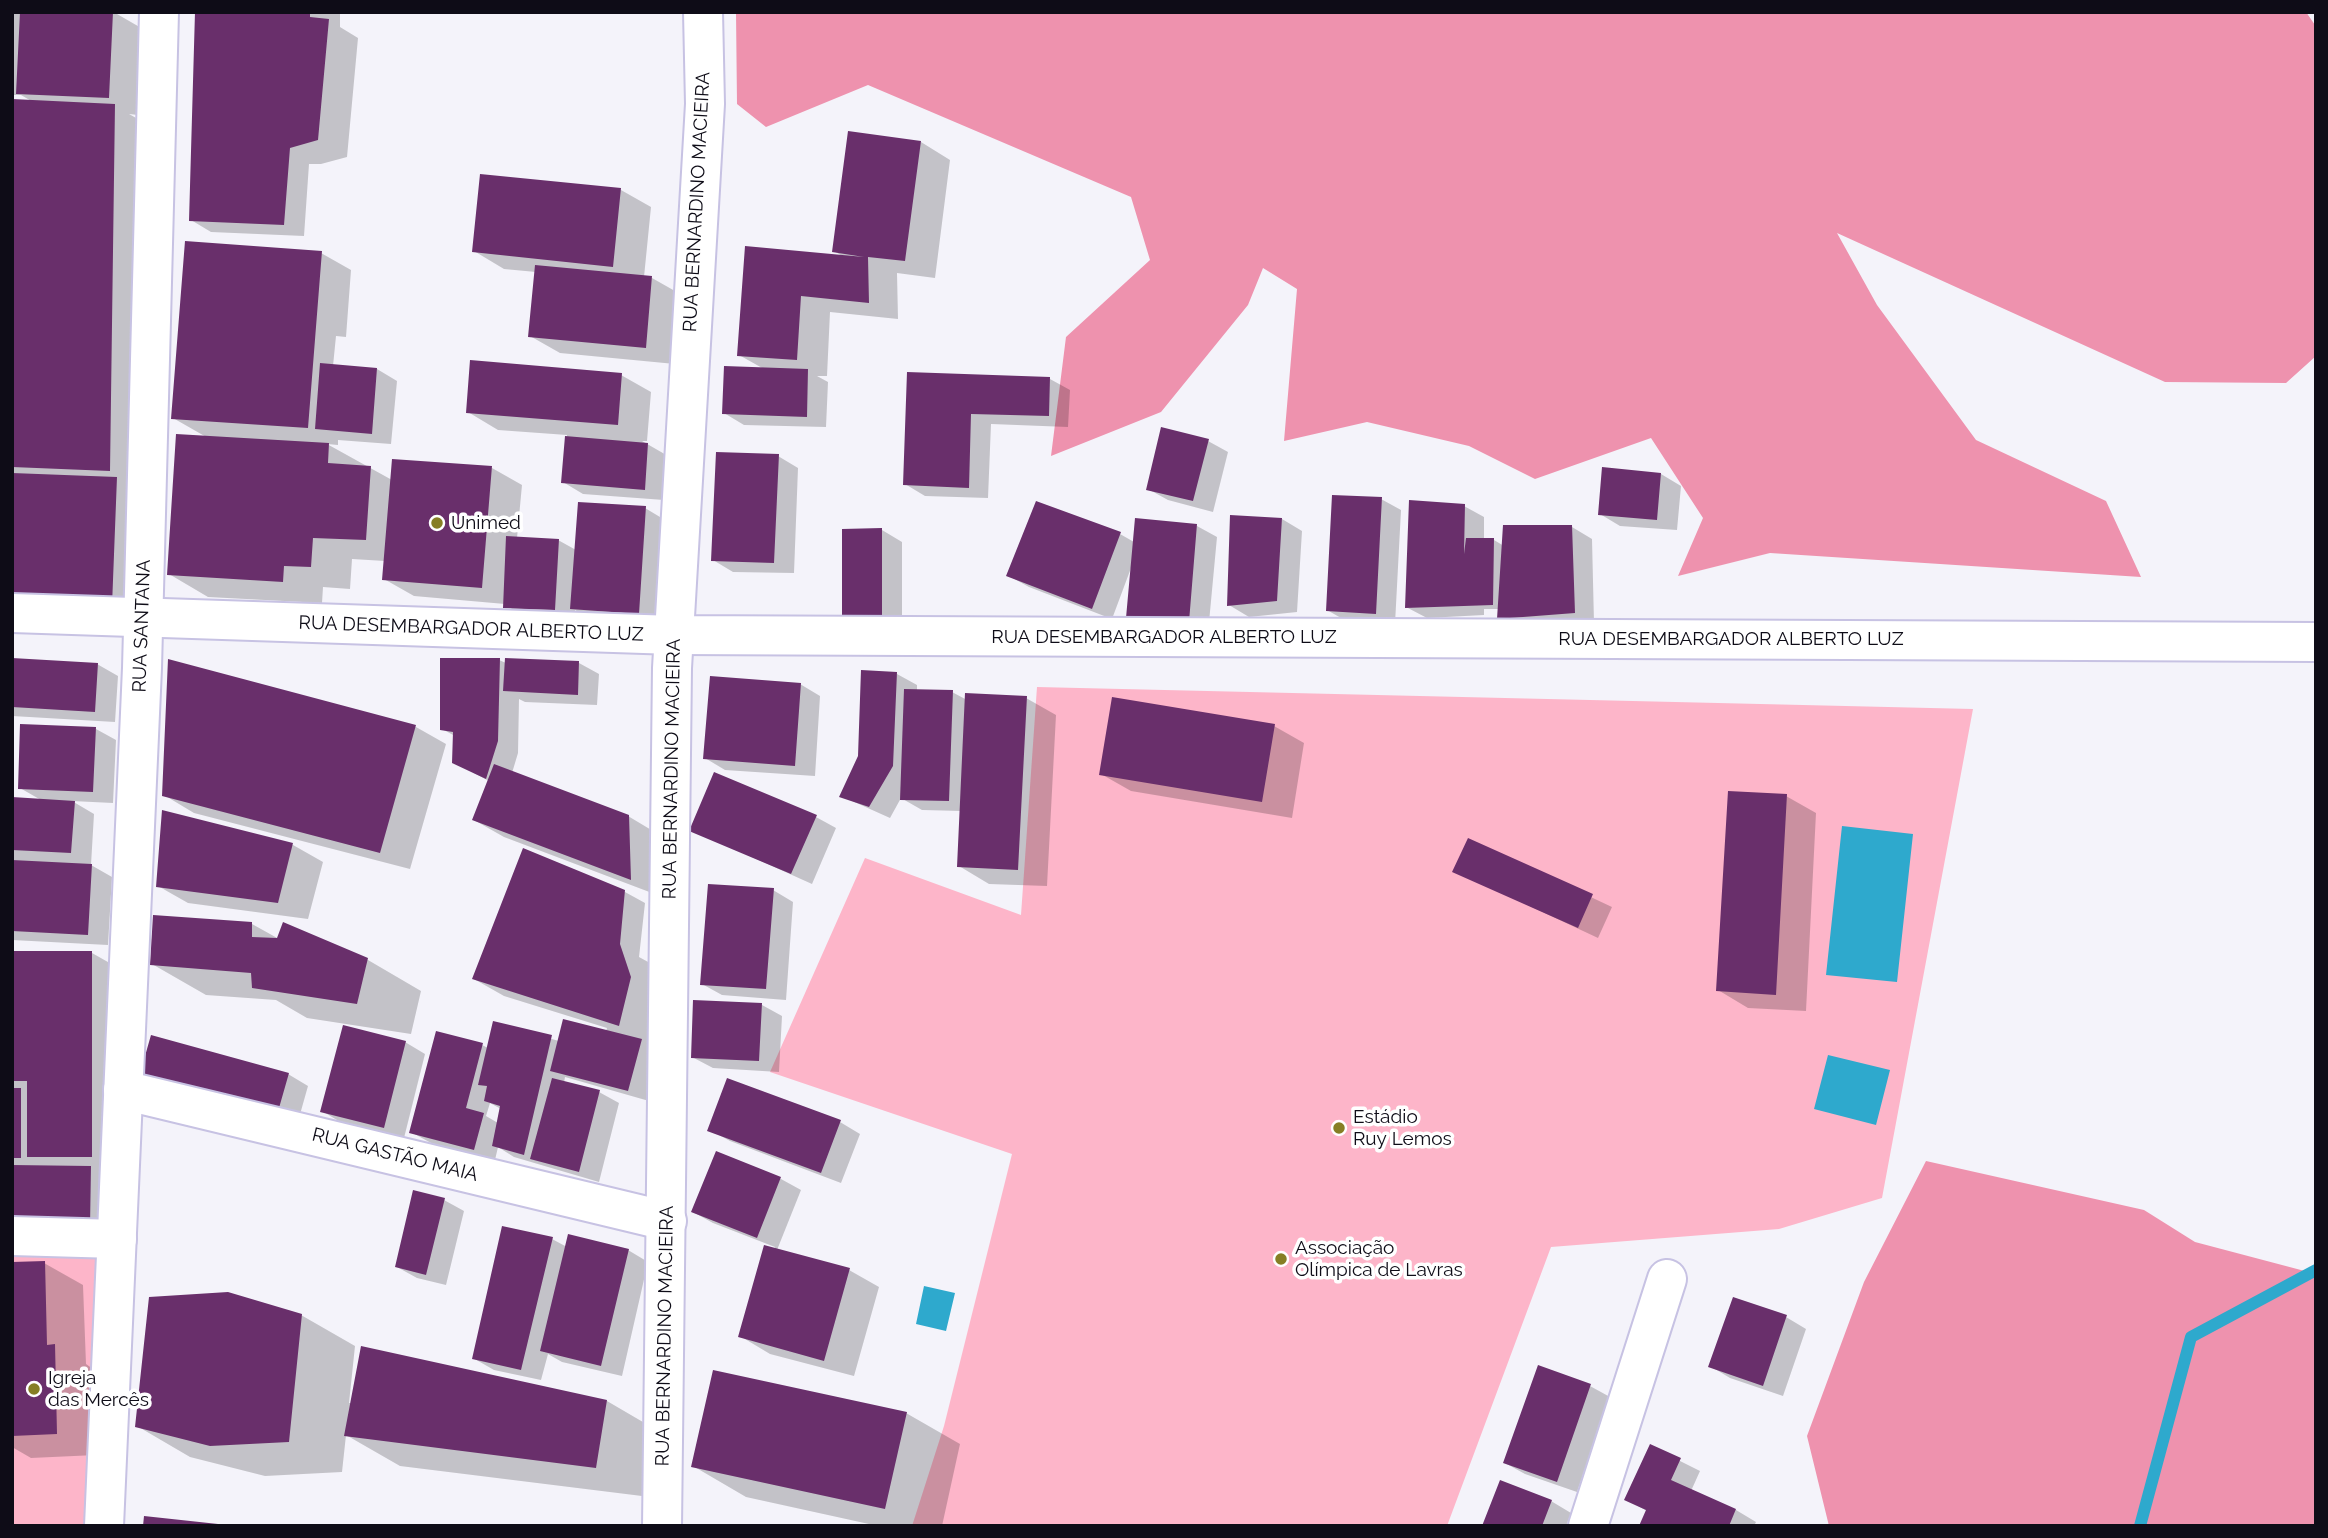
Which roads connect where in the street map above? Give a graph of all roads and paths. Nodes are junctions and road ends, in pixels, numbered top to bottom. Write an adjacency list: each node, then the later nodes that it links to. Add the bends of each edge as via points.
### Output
1 (159, 12): 4 (street, RUA SANTANA)
2 (703, 12): 5 (street, RUA BERNARDINO MACIEIRA, via 705,104)
3 (12, 613): 4 (street, RUA DESEMBARGADOR ALBERTO LUZ)
4 (143, 620): 5 (street, RUA DESEMBARGADOR ALBERTO LUZ); 7 (street, RUA SANTANA)
5 (674, 635): 6 (street, RUA DESEMBARGADOR ALBERTO LUZ); 8 (street, RUA BERNARDINO MACIEIRA)
6 (2316, 642)
7 (123, 1090): 8 (street, RUA GASTÃO MAIA); 10 (street, RUA SANTANA)
8 (667, 1221): 13 (street, RUA BERNARDINO MACIEIRA)
9 (12, 1237): 10 (street)
10 (117, 1239): 12 (street, RUA SANTANA)
11 (1667, 1279): 14 (street)
12 (104, 1526)
13 (662, 1526)
14 (1588, 1526)

